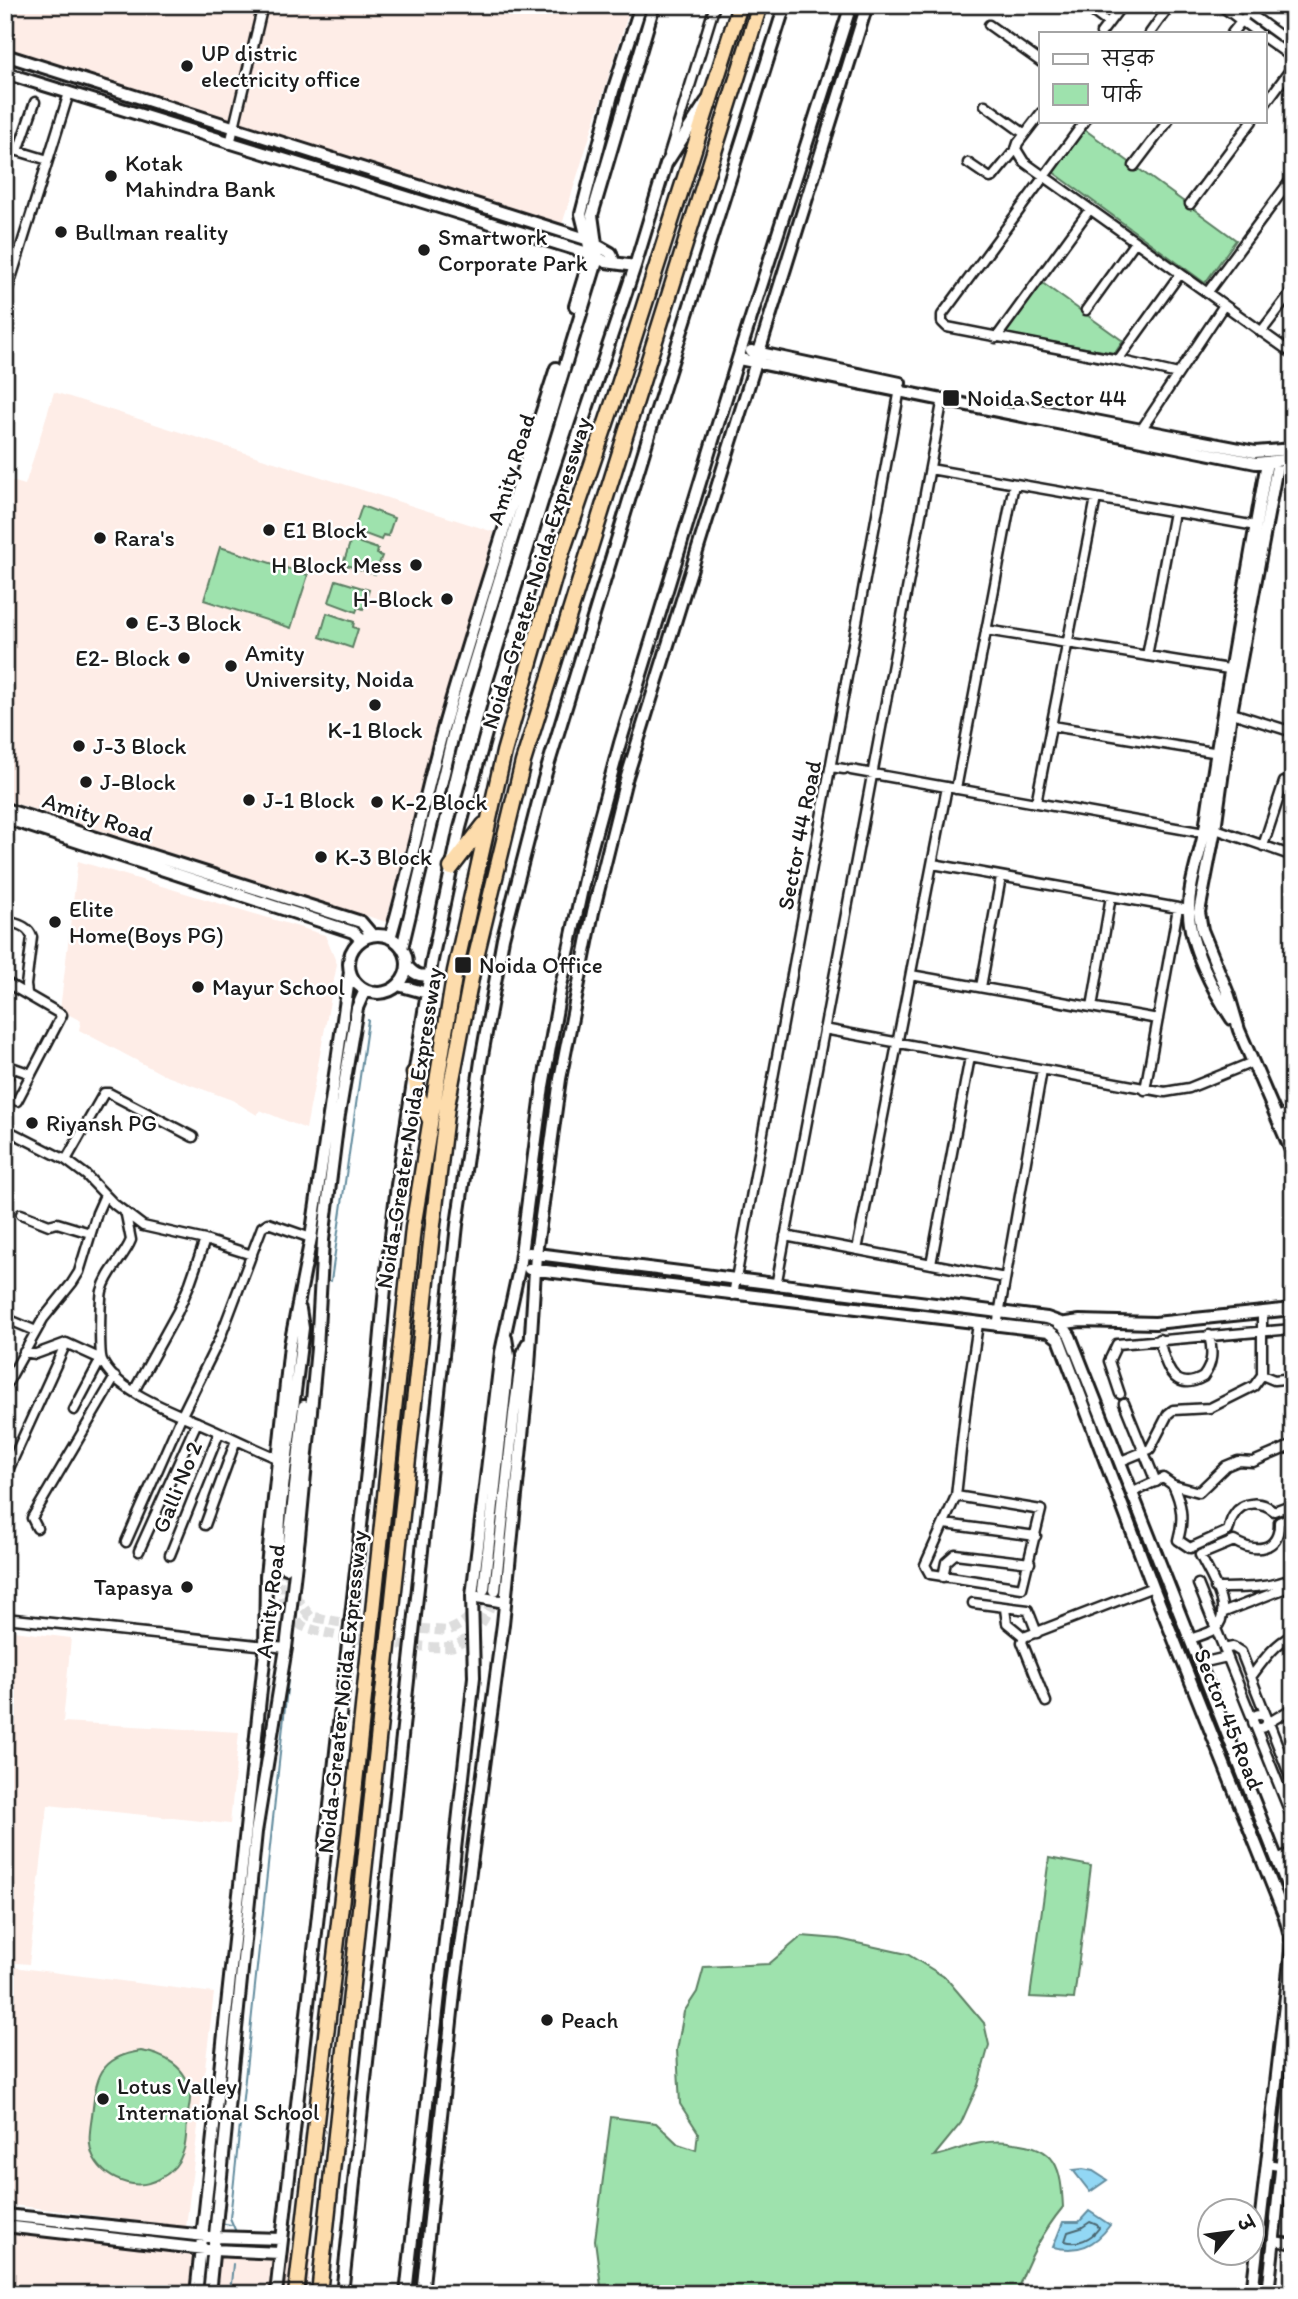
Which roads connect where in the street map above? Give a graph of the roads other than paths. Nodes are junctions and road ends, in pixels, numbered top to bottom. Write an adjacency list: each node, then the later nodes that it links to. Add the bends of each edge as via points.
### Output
1 (263, 5): 39 (street)
2 (641, 5): 55 (street, Amity Road, via 581,214)
3 (654, 5): 55 (street, Amity Road, via 592,215)
4 (715, 5): 49 (street)
5 (740, 5): 30 (highway, Noida-Greater Noida Expressway)
6 (760, 5): 259 (highway, Noida-Greater Noida Expressway, via 523,762 472,973 447,1106 432,1233)
7 (785, 5): 260 (street, via 544,779 503,939 458,1214)
8 (851, 5): 68 (street)
9 (867, 5): 70 (street)
10 (1084, 5): 17 (street)
11 (1122, 5): 17 (street)
12 (1170, 5): 20 (street)
13 (1220, 5): 16 (street)
14 (1238, 5): 15 (street)
15 (1248, 12): 16 (street); 24 (street)
16 (1241, 21): 21 (street); 22 (street)
17 (1108, 23): 19 (street)
18 (989, 24): 27 (street)
19 (1102, 32)
20 (1151, 32)
21 (1233, 32)
22 (1257, 32)
23 (1266, 39): 26 (street)
24 (1293, 45)
25 (5, 55): 39 (street)
26 (1293, 58)
27 (1039, 61)
28 (1293, 66): 33 (street)
29 (5, 73): 31 (street)
30 (713, 91): 49 (street); 99 (highway, Noida-Greater Noida Expressway, via 559,561)
31 (69, 93): 42 (street); 47 (street)
32 (35, 103): 46 (street)
33 (1266, 103)
34 (985, 105): 41 (street)
35 (1039, 116): 41 (street)
36 (1085, 122): 51 (street)
37 (1167, 122): 50 (street)
38 (1251, 122): 53 (street)
39 (236, 126): 40 (street); 42 (street)
40 (253, 132): 45 (street); 55 (street)
41 (1025, 134): 44 (street)
42 (230, 144): 45 (street)
43 (5, 147): 46 (street)
44 (1016, 149): 48 (street, via 990,178); 51 (street, via 1024,162)
45 (248, 150): 57 (street)
46 (18, 151): 47 (street)
47 (48, 160): 63 (street)
48 (968, 163)
49 (666, 164): 59 (street)
50 (1134, 166)
51 (1045, 176): 54 (street); 67 (street, via 942,316 947,327)
52 (1293, 177): 62 (street)
53 (1190, 204)
54 (1090, 209): 56 (street); 67 (street)
55 (591, 241): 57 (street, Amity Road); 58 (street, via 611,253)
56 (1135, 242): 60 (street); 65 (street)
57 (594, 256): 58 (street); 110 (street, Amity Road, via 491,564); 111 (street, Amity Road, via 457,718)
58 (614, 263): 59 (street)
59 (635, 266): 104 (street, via 499,686)
60 (1181, 274): 62 (street); 71 (street)
61 (1293, 290): 66 (street)
62 (1207, 293): 64 (street)
63 (5, 298)
64 (1224, 305): 66 (street); 72 (street)
65 (1086, 310)
66 (1261, 332): 69 (street)
67 (996, 338): 71 (street)
68 (740, 354): 70 (street); 150 (street, via 588,861 543,1086)
69 (1293, 354)
70 (757, 357): 73 (street); 151 (street, via 625,783 593,912 560,1079)
71 (1118, 360): 72 (street)
72 (1178, 374): 75 (street)
73 (900, 386): 74 (street); 75 (street); 92 (street, Sector 44 Road)
74 (943, 398): 78 (street, via 1256,463); 79 (street)
75 (1141, 430): 76 (street, via 1255,452)
76 (1293, 449)
77 (1293, 459): 78 (street)
78 (1272, 462): 83 (street); 87 (street)
79 (930, 469): 80 (street); 93 (street)
80 (1014, 484): 81 (street); 84 (street)
81 (1096, 498): 82 (street); 85 (street)
82 (1174, 512): 83 (street); 86 (street)
83 (1256, 526): 87 (street)
84 (986, 630): 85 (street); 95 (street)
85 (1068, 643): 86 (street); 89 (street)
86 (1147, 656): 87 (street)
87 (1234, 670): 88 (street)
88 (1226, 712): 90 (street); 91 (street)
89 (1052, 726): 91 (street); 96 (street)
90 (1293, 732)
91 (1220, 754): 100 (street)
92 (831, 767): 93 (street); 157 (street, Sector 44 Road)
93 (873, 774): 95 (street); 124 (street)
94 (1284, 782): 101 (street)
95 (951, 788): 96 (street); 103 (street)
96 (1036, 803): 100 (street)
97 (5, 809): 109 (street, Amity Road, via 361,922)
98 (5, 818): 109 (street, Amity Road)
99 (487, 820): 104 (highway); 137 (highway, Noida-Greater Noida Expressway)
100 (1208, 829): 101 (street); 107 (street); 125 (street, via 1199,912)
101 (1263, 846): 102 (street)
102 (1293, 856)
103 (933, 864): 105 (street); 115 (street)
104 (451, 868): 114 (street)
105 (1001, 877): 106 (street); 118 (street)
106 (1111, 896): 107 (street); 122 (street)
107 (1184, 909): 123 (street); 125 (street, via 1220,1000)
108 (5, 920): 120 (street, via 25,927 32,937)
109 (367, 938): 110 (street); 113 (street, via 354,948)
110 (390, 938): 111 (street)
111 (402, 948): 112 (street)
112 (407, 966): 114 (street, via 421,977); 117 (street)
113 (350, 971): 119 (street); 147 (street, Amity Road)
114 (429, 975): 121 (street)
115 (911, 975): 118 (street); 126 (street)
116 (5, 982): 120 (street)
117 (398, 985): 119 (street, via 384,993); 121 (street)
118 (981, 988): 122 (street)
119 (365, 989): 162 (street, Amity Road, via 357,1008 337,1127)
120 (27, 993): 131 (street, via 62,1015)
121 (426, 993): 130 (street)
122 (1092, 1007): 123 (street)
123 (1158, 1019): 133 (street)
124 (824, 1029): 126 (street); 146 (street)
125 (1239, 1030): 128 (street)
126 (898, 1043): 127 (street); 149 (street)
127 (970, 1056): 129 (street); 153 (street)
128 (1253, 1062): 133 (street, via 1175,1092); 136 (street)
129 (1042, 1070): 133 (street); 156 (street)
130 (414, 1073): 137 (highway); 250 (street, via 385,1288)
131 (31, 1074): 132 (street, via 14,1068); 134 (street)
132 (5, 1080)
133 (1144, 1090)
134 (17, 1101)
135 (1293, 1111): 136 (street)
136 (1277, 1117): 140 (street)
137 (430, 1121): 258 (highway, Noida-Greater Noida Expressway, via 413,1228)
138 (5, 1129): 141 (street)
139 (194, 1137): 141 (street, via 104,1093)
140 (1293, 1155)
141 (66, 1160): 142 (street)
142 (105, 1195): 144 (street); 145 (street)
143 (20, 1214): 145 (street)
144 (126, 1215): 148 (street, via 143,1226); 179 (street, via 131,1240 102,1290)
145 (90, 1233): 170 (street, via 79,1272)
146 (785, 1236): 149 (street); 158 (street)
147 (311, 1238): 152 (street, via 264,1224); 160 (street, Amity Road)
148 (205, 1240): 152 (street); 184 (street, via 178,1311)
149 (857, 1250): 153 (street)
150 (521, 1253): 151 (street); 154 (street)
151 (536, 1254): 155 (street); 157 (street)
152 (252, 1255): 188 (street, via 220,1338)
153 (930, 1264): 156 (street)
154 (519, 1269): 155 (street); 171 (street)
155 (534, 1270): 159 (street); 173 (street)
156 (1005, 1278): 163 (street)
157 (736, 1280): 158 (street); 159 (street, Sector 44 Road)
158 (776, 1286): 163 (street)
159 (733, 1294): 167 (street)
160 (298, 1301): 162 (street, via 303,1328 281,1504 282,1568); 194 (street, Amity Road)
161 (1293, 1309): 164 (street)
162 (318, 1310): 229 (street, Amity Road)
163 (998, 1312): 166 (street); 168 (street)
164 (1262, 1313): 166 (street, via 1154,1323); 172 (street)
165 (5, 1318): 170 (street)
166 (1060, 1323): 175 (street); 175 (street)
167 (978, 1324): 168 (street); 200 (street)
168 (997, 1326): 175 (street)
169 (1293, 1329): 172 (street)
170 (36, 1331): 178 (street)
171 (505, 1331): 173 (street, via 509,1356 489,1590 522,1356); 217 (street)
172 (1261, 1332): 174 (street); 180 (street)
173 (531, 1335): 218 (street)
174 (1209, 1335): 176 (street); 176 (street, via 1212,1358 1207,1373 1189,1381 1174,1377 1168,1369)
175 (1060, 1336): 195 (street, Sector 45 Road); 214 (street, Sector 45 Road)
176 (1159, 1339): 185 (street, via 1114,1346 1109,1361)
177 (66, 1343): 178 (street, via 36,1354); 179 (street); 196 (street)
178 (24, 1352): 183 (street)
179 (101, 1359): 181 (street); 187 (street)
180 (1262, 1375): 182 (street, via 1274,1380); 193 (street, via 1254,1386 1210,1408 1172,1410)
181 (115, 1377): 184 (street); 205 (street, via 32,1518)
182 (1293, 1378)
183 (5, 1387)
184 (134, 1391): 188 (street)
185 (1120, 1394)
186 (1124, 1403): 193 (street)
187 (74, 1410)
188 (181, 1417): 189 (street); 207 (street)
189 (197, 1422): 190 (street); 208 (street)
190 (219, 1433): 191 (street); 209 (street, Galli No 2)
191 (236, 1440): 194 (street); 204 (street)
192 (1291, 1449): 198 (street, via 1226,1466 1199,1492)
193 (1144, 1453): 195 (street); 197 (street)
194 (277, 1458): 228 (street, Amity Road)
195 (1121, 1461): 199 (street, Sector 45 Road)
196 (5, 1477)
197 (1156, 1482): 198 (street, via 1163,1478); 199 (street)
198 (1173, 1485): 201 (street, via 1182,1511 1178,1540 1190,1548 1228,1531 1231,1518 1243,1506 1256,1503 1274,1511)
199 (1133, 1492): 227 (street, Sector 45 Road)
200 (956, 1496): 203 (street); 206 (street, via 1039,1508 1042,1513)
201 (1293, 1504)
202 (1293, 1516): 215 (street, via 1279,1522 1278,1534 1268,1545 1252,1550 1234,1541 1200,1555)
203 (944, 1524): 206 (street); 211 (street, via 925,1565 930,1574)
204 (205, 1525)
205 (37, 1528)
206 (1036, 1536): 210 (street)
207 (125, 1542)
208 (139, 1550)
209 (170, 1555)
210 (1030, 1563): 211 (street, via 955,1555 946,1562); 211 (street, via 1024,1586 1019,1588)
211 (943, 1577)
212 (1293, 1578): 215 (street, via 1254,1588)
213 (1198, 1584): 223 (street)
214 (1153, 1587): 224 (street); 242 (street, Sector 45 Road)
215 (1215, 1588): 221 (street)
216 (1286, 1588): 221 (street)
217 (472, 1596): 218 (street); 261 (street, via 474,1677)
218 (505, 1602): 262 (street, via 455,1984)
219 (972, 1603): 220 (street)
220 (1005, 1609): 224 (street, via 1028,1610); 226 (street, via 1007,1623)
221 (1222, 1614): 223 (street)
222 (5, 1618): 228 (street)
223 (1215, 1629): 227 (street); 230 (street)
224 (1037, 1633): 226 (street)
225 (1293, 1635): 232 (street, via 1277,1645)
226 (1024, 1637): 233 (street)
227 (1190, 1639): 231 (street, Sector 45 Road)
228 (265, 1645): 229 (street); 249 (street, Amity Road)
229 (286, 1648): 248 (street, Amity Road, via 256,1832)
230 (1225, 1653): 231 (street); 232 (street, via 1233,1647 1241,1652); 236 (street)
231 (1201, 1663): 240 (street, Sector 45 Road)
232 (1251, 1677): 235 (street)
233 (1046, 1702)
234 (1293, 1708): 235 (street)
235 (1267, 1720): 236 (street, via 1259,1728); 237 (street)
236 (1254, 1723): 238 (street)
237 (1293, 1784)
238 (1293, 1820)
239 (1293, 1852): 240 (street)
240 (1277, 1859): 241 (street, Sector 45 Road)
241 (1293, 1900)
242 (1292, 1943): 244 (street, Sector 45 Road)
243 (1293, 2056): 245 (street)
244 (1266, 2164): 245 (street); 263 (street, Sector 45 Road)
245 (1287, 2167): 251 (street)
246 (5, 2215): 249 (street)
247 (5, 2226): 253 (street)
248 (216, 2227): 249 (street); 250 (street); 253 (street, Amity Road)
249 (202, 2236): 253 (street, Amity Road)
250 (282, 2239): 254 (street)
251 (1274, 2241): 252 (street); 264 (street)
252 (1293, 2244)
253 (207, 2249): 254 (street); 255 (street); 256 (street)
254 (280, 2253): 257 (street)
255 (196, 2294)
256 (209, 2294)
257 (276, 2294)
258 (296, 2294)
259 (319, 2294)
260 (342, 2294)
261 (407, 2294)
262 (422, 2294)
263 (1252, 2294)
264 (1268, 2294)

